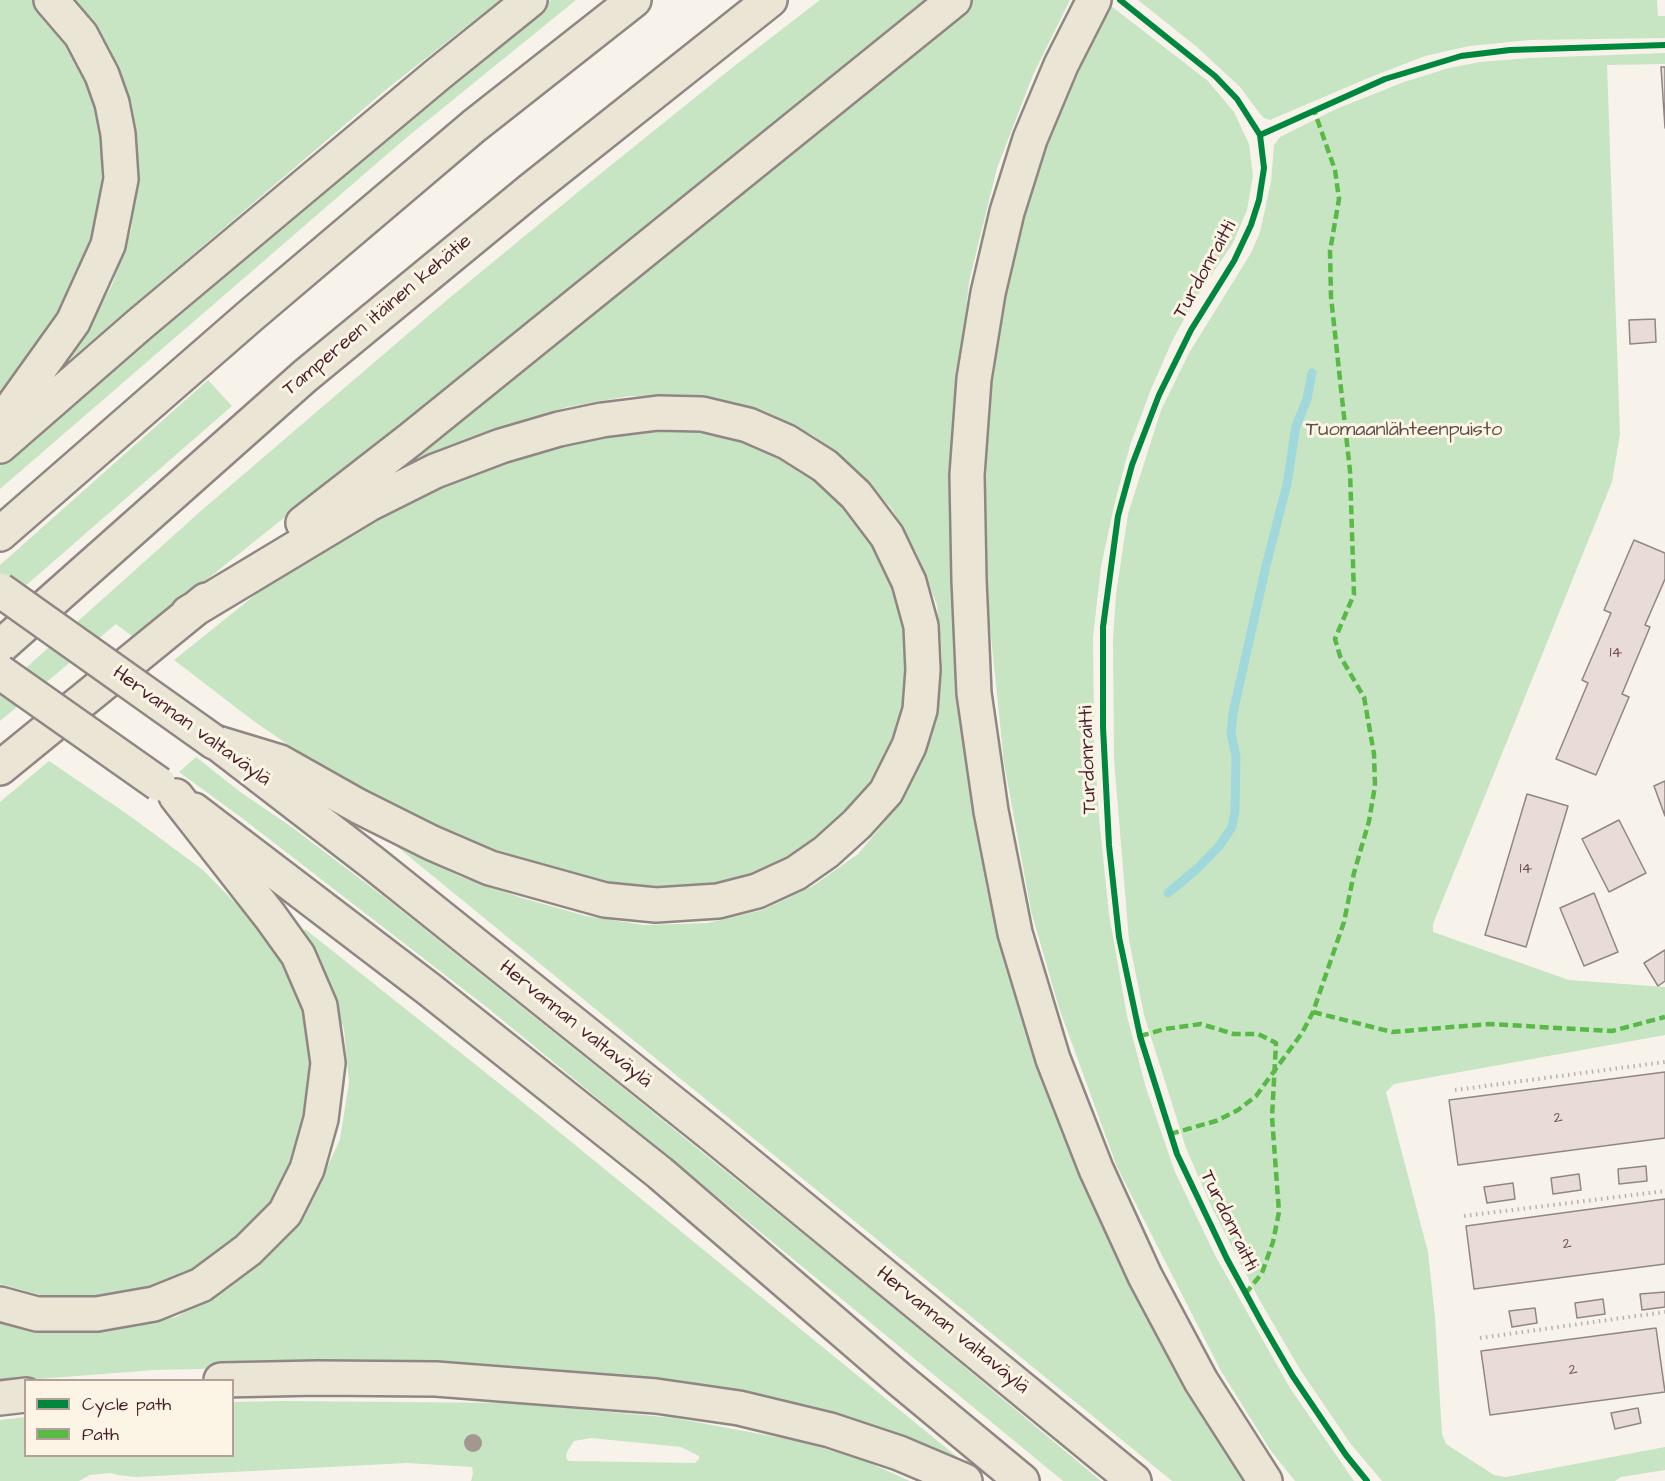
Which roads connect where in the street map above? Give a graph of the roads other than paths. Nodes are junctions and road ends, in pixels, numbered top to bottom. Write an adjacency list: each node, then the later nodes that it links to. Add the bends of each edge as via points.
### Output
1 (51, 0): 7 (highway, via 81,35 102,75 118,134 121,179 108,245 73,322)
2 (530, 0): 8 (highway, via 148,316)
3 (634, 0): 9 (highway, via 465,133)
4 (770, 0): 12 (highway, Tampereen itäinen kehätie, via 305,376)
5 (954, 0): 11 (highway)
6 (1094, 0): 24 (highway, via 1030,139 988,293 974,379 967,475 974,693 991,811 1015,933 1053,1059 1096,1169 1145,1276 1201,1381)
7 (0, 424)
8 (0, 446)
9 (0, 534)
10 (0, 590): 14 (highway, Hervannan valtaväylä, bridge)
11 (188, 614): 14 (highway, via 369,504 435,471 559,429 658,413 702,414 748,425 787,442 825,466 856,495 887,536 909,582 921,626 920,710 909,746 886,792 826,852 796,873 757,891 718,901 656,905 605,900 490,868 358,806 280,762); 15 (highway)
12 (0, 647)
13 (0, 672): 16 (highway, bridge)
14 (214, 742): 23 (highway, Hervannan valtaväylä, via 373,863 714,1136)
15 (4, 766)
16 (168, 790): 17 (highway, via 298,955 320,1006 328,1063 321,1119 307,1169 285,1213 248,1250 201,1285 154,1304 97,1314 37,1314); 22 (highway, via 430,990 660,1173)
17 (0, 1304)
18 (234, 1380): 21 (highway, via 436,1379 656,1396 739,1408 830,1430 900,1453)
19 (24, 1395): 20 (highway)
20 (0, 1398)
21 (965, 1481)
22 (1022, 1481)
23 (1134, 1481)
24 (1265, 1481)

